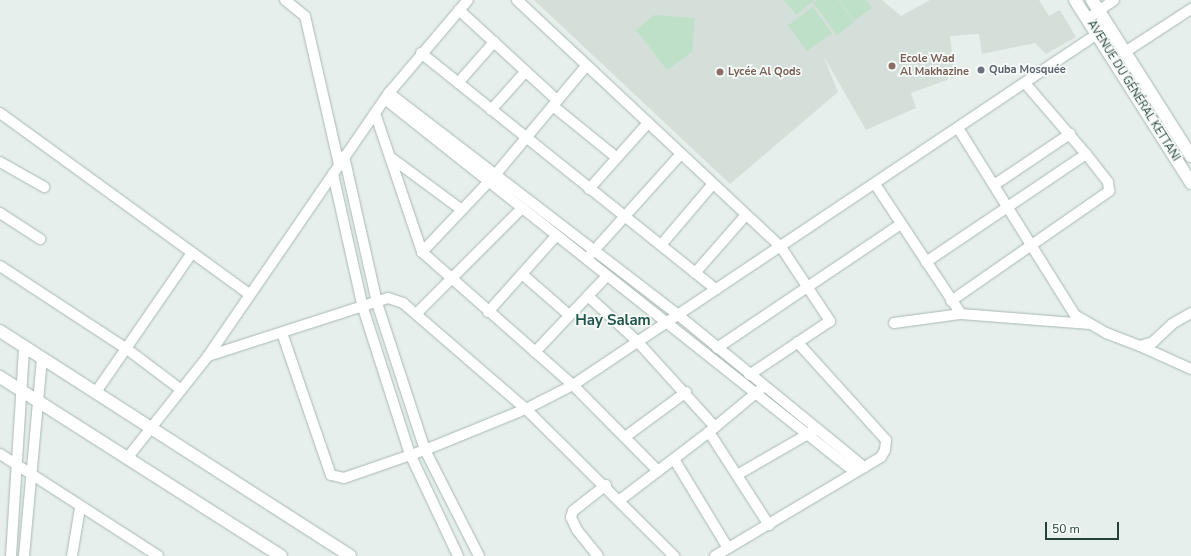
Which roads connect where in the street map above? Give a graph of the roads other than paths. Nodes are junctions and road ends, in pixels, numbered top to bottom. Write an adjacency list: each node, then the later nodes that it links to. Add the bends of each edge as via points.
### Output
1 (284, 0): 34 (street, via 305,16)
2 (468, 0): 8 (street)
3 (517, 0): 16 (street)
4 (1076, 0): 10 (street, AVENUE DU GÉNÉRAL KETTANI)
5 (1092, 0): 9 (street, AVENUE DU GÉNÉRAL KETTANI)
6 (1114, 0): 9 (street)
7 (1191, 9): 15 (street)
8 (459, 10): 13 (street); 14 (street)
9 (1099, 11): 10 (street); 11 (street, AVENUE DU GÉNÉRAL KETTANI)
10 (1087, 19): 12 (street, AVENUE DU GÉNÉRAL KETTANI)
11 (1109, 26): 12 (street); 15 (street, AVENUE DU GÉNÉRAL KETTANI)
12 (1097, 35): 19 (street); 38 (street, AVENUE DU GÉNÉRAL KETTANI)
13 (494, 42): 17 (street); 18 (street)
14 (421, 52): 18 (street); 20 (street)
15 (1125, 52): 31 (street, AVENUE DU GÉNÉRAL KETTANI)
16 (587, 65): 21 (street); 25 (street)
17 (526, 71): 21 (street); 22 (street)
18 (458, 83): 22 (street)
19 (1025, 83): 26 (street); 27 (street)
20 (387, 96): 24 (street); 37 (street)
21 (555, 103): 28 (street); 33 (street)
22 (491, 110): 28 (street)
23 (0, 113): 58 (street)
24 (375, 113): 32 (street); 34 (street)
25 (648, 123): 29 (street); 33 (street)
26 (958, 128): 40 (street); 41 (street)
27 (1070, 134): 30 (street); 41 (street)
28 (525, 139): 37 (street); 43 (street)
29 (681, 154): 39 (street); 49 (street)
30 (1086, 154): 45 (street); 55 (street, via 1108,182 1109,191)
31 (1191, 156)
32 (390, 157): 46 (street); 57 (street)
33 (617, 158): 43 (street)
34 (341, 160): 36 (street); 71 (street)
35 (0, 162): 42 (street)
36 (333, 174): 68 (street); 72 (street)
37 (492, 178): 44 (street); 46 (street); 56 (street)
38 (1191, 183)
39 (713, 184): 48 (street); 53 (street)
40 (875, 184): 50 (street); 54 (street)
41 (994, 185): 45 (street)
42 (44, 187)
43 (589, 189): 49 (street)
44 (522, 208): 51 (street); 65 (street)
45 (1009, 209): 55 (street); 60 (street)
46 (462, 210): 57 (street)
47 (0, 213): 52 (street)
48 (746, 215): 54 (street); 62 (street)
49 (624, 217): 53 (street); 56 (street)
50 (901, 224): 60 (street); 66 (street)
51 (556, 236): 59 (street); 63 (street)
52 (40, 239)
53 (660, 246): 62 (street)
54 (781, 247): 66 (street); 67 (street)
55 (1031, 247): 70 (street); 81 (street, via 1064,301)
56 (594, 251): 59 (street); 76 (street)
57 (422, 252): 65 (street)
58 (192, 253): 68 (street); 89 (street)
59 (586, 260): 64 (street)
60 (926, 262): 70 (street)
61 (0, 266): 89 (street)
62 (695, 272): 67 (street)
63 (522, 274): 73 (street); 78 (street)
64 (606, 276): 69 (street); 79 (street)
65 (450, 280): 73 (street); 75 (street)
66 (807, 287): 85 (street, via 830,321); 88 (street)
67 (716, 289): 76 (street)
68 (248, 293): 91 (street)
69 (588, 296): 78 (street); 84 (street)
70 (951, 300): 77 (street)
71 (377, 303): 72 (street); 75 (street, via 395,299); 108 (street)
72 (363, 308): 83 (street); 110 (street)
73 (488, 312): 90 (street)
74 (1191, 313): 86 (street, via 1172,324 1153,342)
75 (416, 314): 103 (street)
76 (677, 314): 79 (street); 88 (street)
77 (961, 314): 80 (street); 81 (street)
78 (569, 315): 90 (street)
79 (666, 322): 84 (street); 98 (street)
80 (894, 323)
81 (1088, 324): 86 (street)
82 (0, 331): 87 (street)
83 (282, 333): 91 (street); 110 (street, via 331,475 344,478)
84 (638, 341): 96 (street); 100 (street)
85 (797, 342): 94 (street); 114 (street, via 886,440 881,457)
86 (1140, 346): 93 (street)
87 (24, 347): 92 (street); 101 (street)
88 (717, 348): 94 (street)
89 (127, 349): 97 (street); 99 (street)
90 (535, 352): 96 (street)
91 (208, 356): 97 (street)
92 (42, 359): 99 (street); 102 (street)
93 (1191, 369)
94 (750, 375): 98 (street)
95 (0, 377): 101 (street)
96 (574, 385): 103 (street); 107 (street)
97 (180, 389): 104 (street)
98 (760, 389): 105 (street); 106 (street)
99 (96, 392): 104 (street)
100 (686, 392): 105 (street); 107 (street)
101 (23, 394): 102 (street); 113 (street)
102 (37, 402): 111 (street); 117 (street)
103 (526, 409): 108 (street); 118 (street)
104 (154, 428): 111 (street); 128 (street)
105 (712, 429): 112 (street); 116 (street)
106 (813, 431): 114 (street); 116 (street)
107 (625, 436): 115 (street)
108 (425, 450): 110 (street); 130 (street)
109 (0, 454): 113 (street)
110 (410, 454): 129 (street)
111 (128, 457): 123 (street)
112 (674, 459): 115 (street); 122 (street)
113 (20, 467): 117 (street); 124 (street)
114 (860, 470): 121 (street)
115 (658, 471): 119 (street)
116 (737, 475): 121 (street)
117 (32, 476): 120 (street); 125 (street)
118 (606, 485): 119 (street); 131 (street, via 573,511 572,517 576,530)
119 (620, 500): 132 (street)
120 (80, 508): 126 (street); 127 (street)
121 (768, 525): 122 (street)
122 (728, 548): 133 (street)
123 (273, 554)
124 (11, 556)
125 (24, 556)
126 (72, 556)
127 (158, 556)
128 (350, 556)
129 (458, 556)
130 (479, 556)
131 (598, 556)
132 (674, 556)
133 (715, 556)

